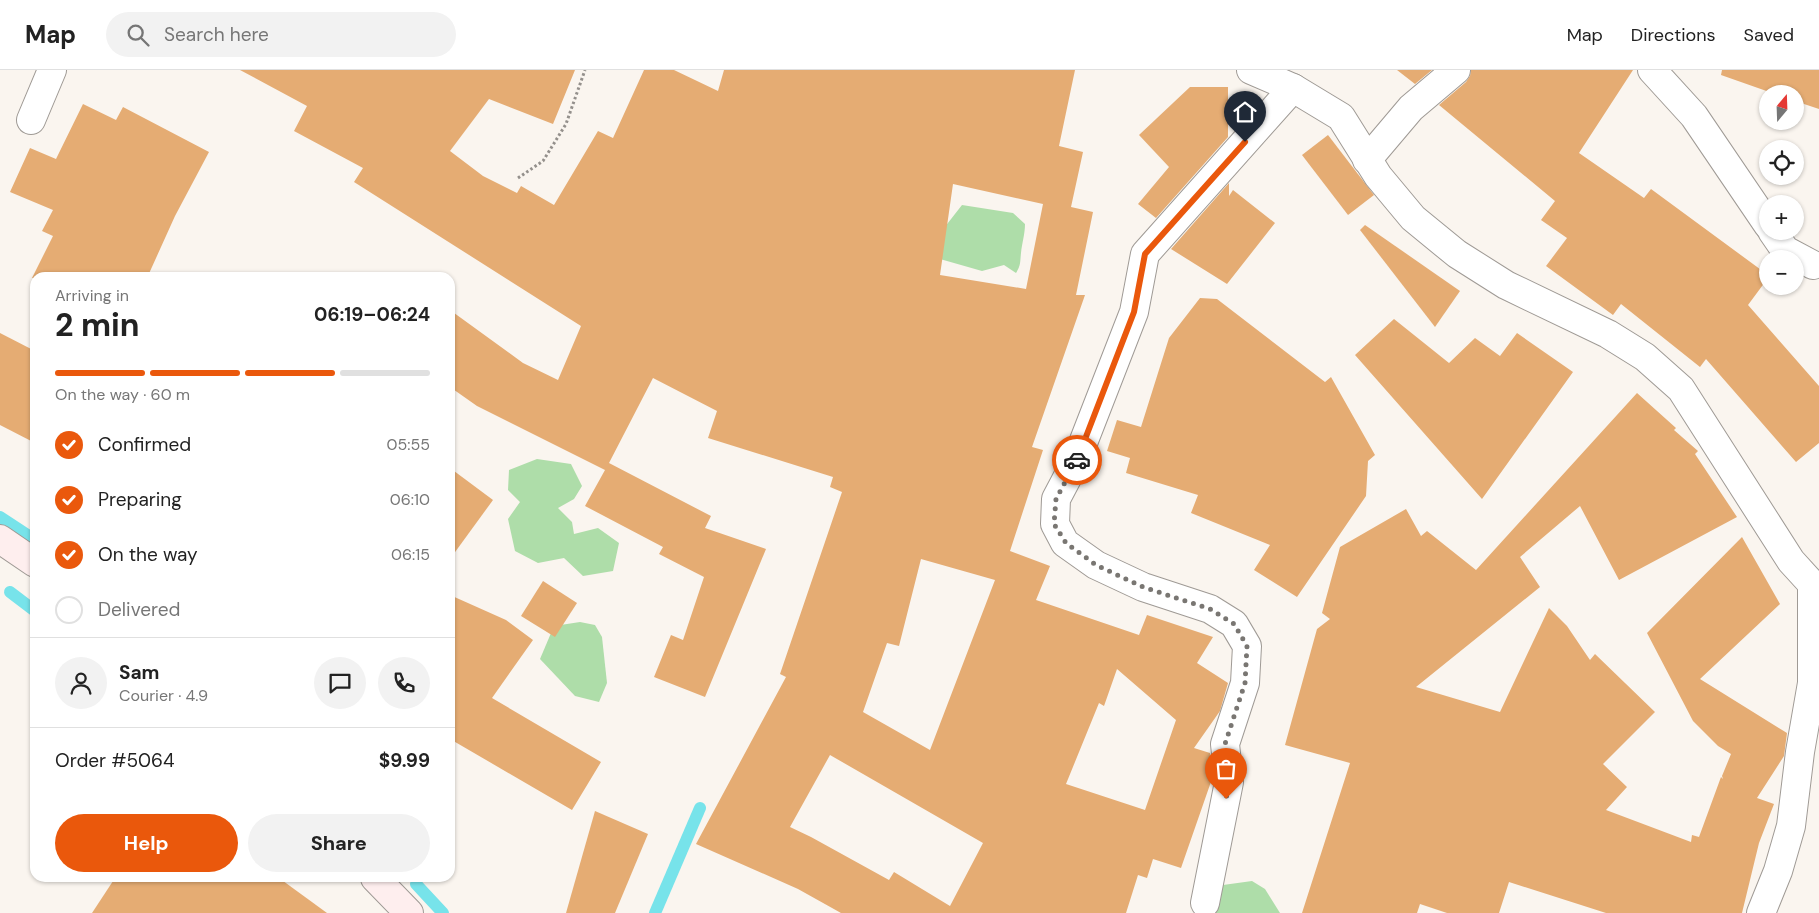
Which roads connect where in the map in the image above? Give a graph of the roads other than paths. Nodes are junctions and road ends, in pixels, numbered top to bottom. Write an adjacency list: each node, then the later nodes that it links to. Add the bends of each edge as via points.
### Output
1 (52, 70): 6 (street)
2 (1251, 70): 5 (street)
3 (1456, 70): 7 (street, via 1411,108)
4 (1652, 70): 8 (street, via 1694,116)
5 (1293, 88): 7 (street, via 1341,116); 15 (street, via 1145,254 1134,312 1076,461 1056,499 1054,524 1066,543 1096,565 1143,587 1210,609 1234,624 1247,646 1245,683 1225,744 1229,782)
6 (31, 120)
7 (1367, 160): 13 (street, via 1413,218 1457,254 1506,285 1608,334 1645,357 1680,389 1790,561)
8 (1759, 212)
9 (1778, 240): 10 (street, via 1785,250)
10 (1813, 265)
11 (0, 539): 12 (street)
12 (30, 560)
13 (1815, 584): 17 (street, via 1812,683 1791,826)
14 (379, 882): 16 (street)
15 (1205, 903)
16 (409, 913)
17 (1761, 913)

